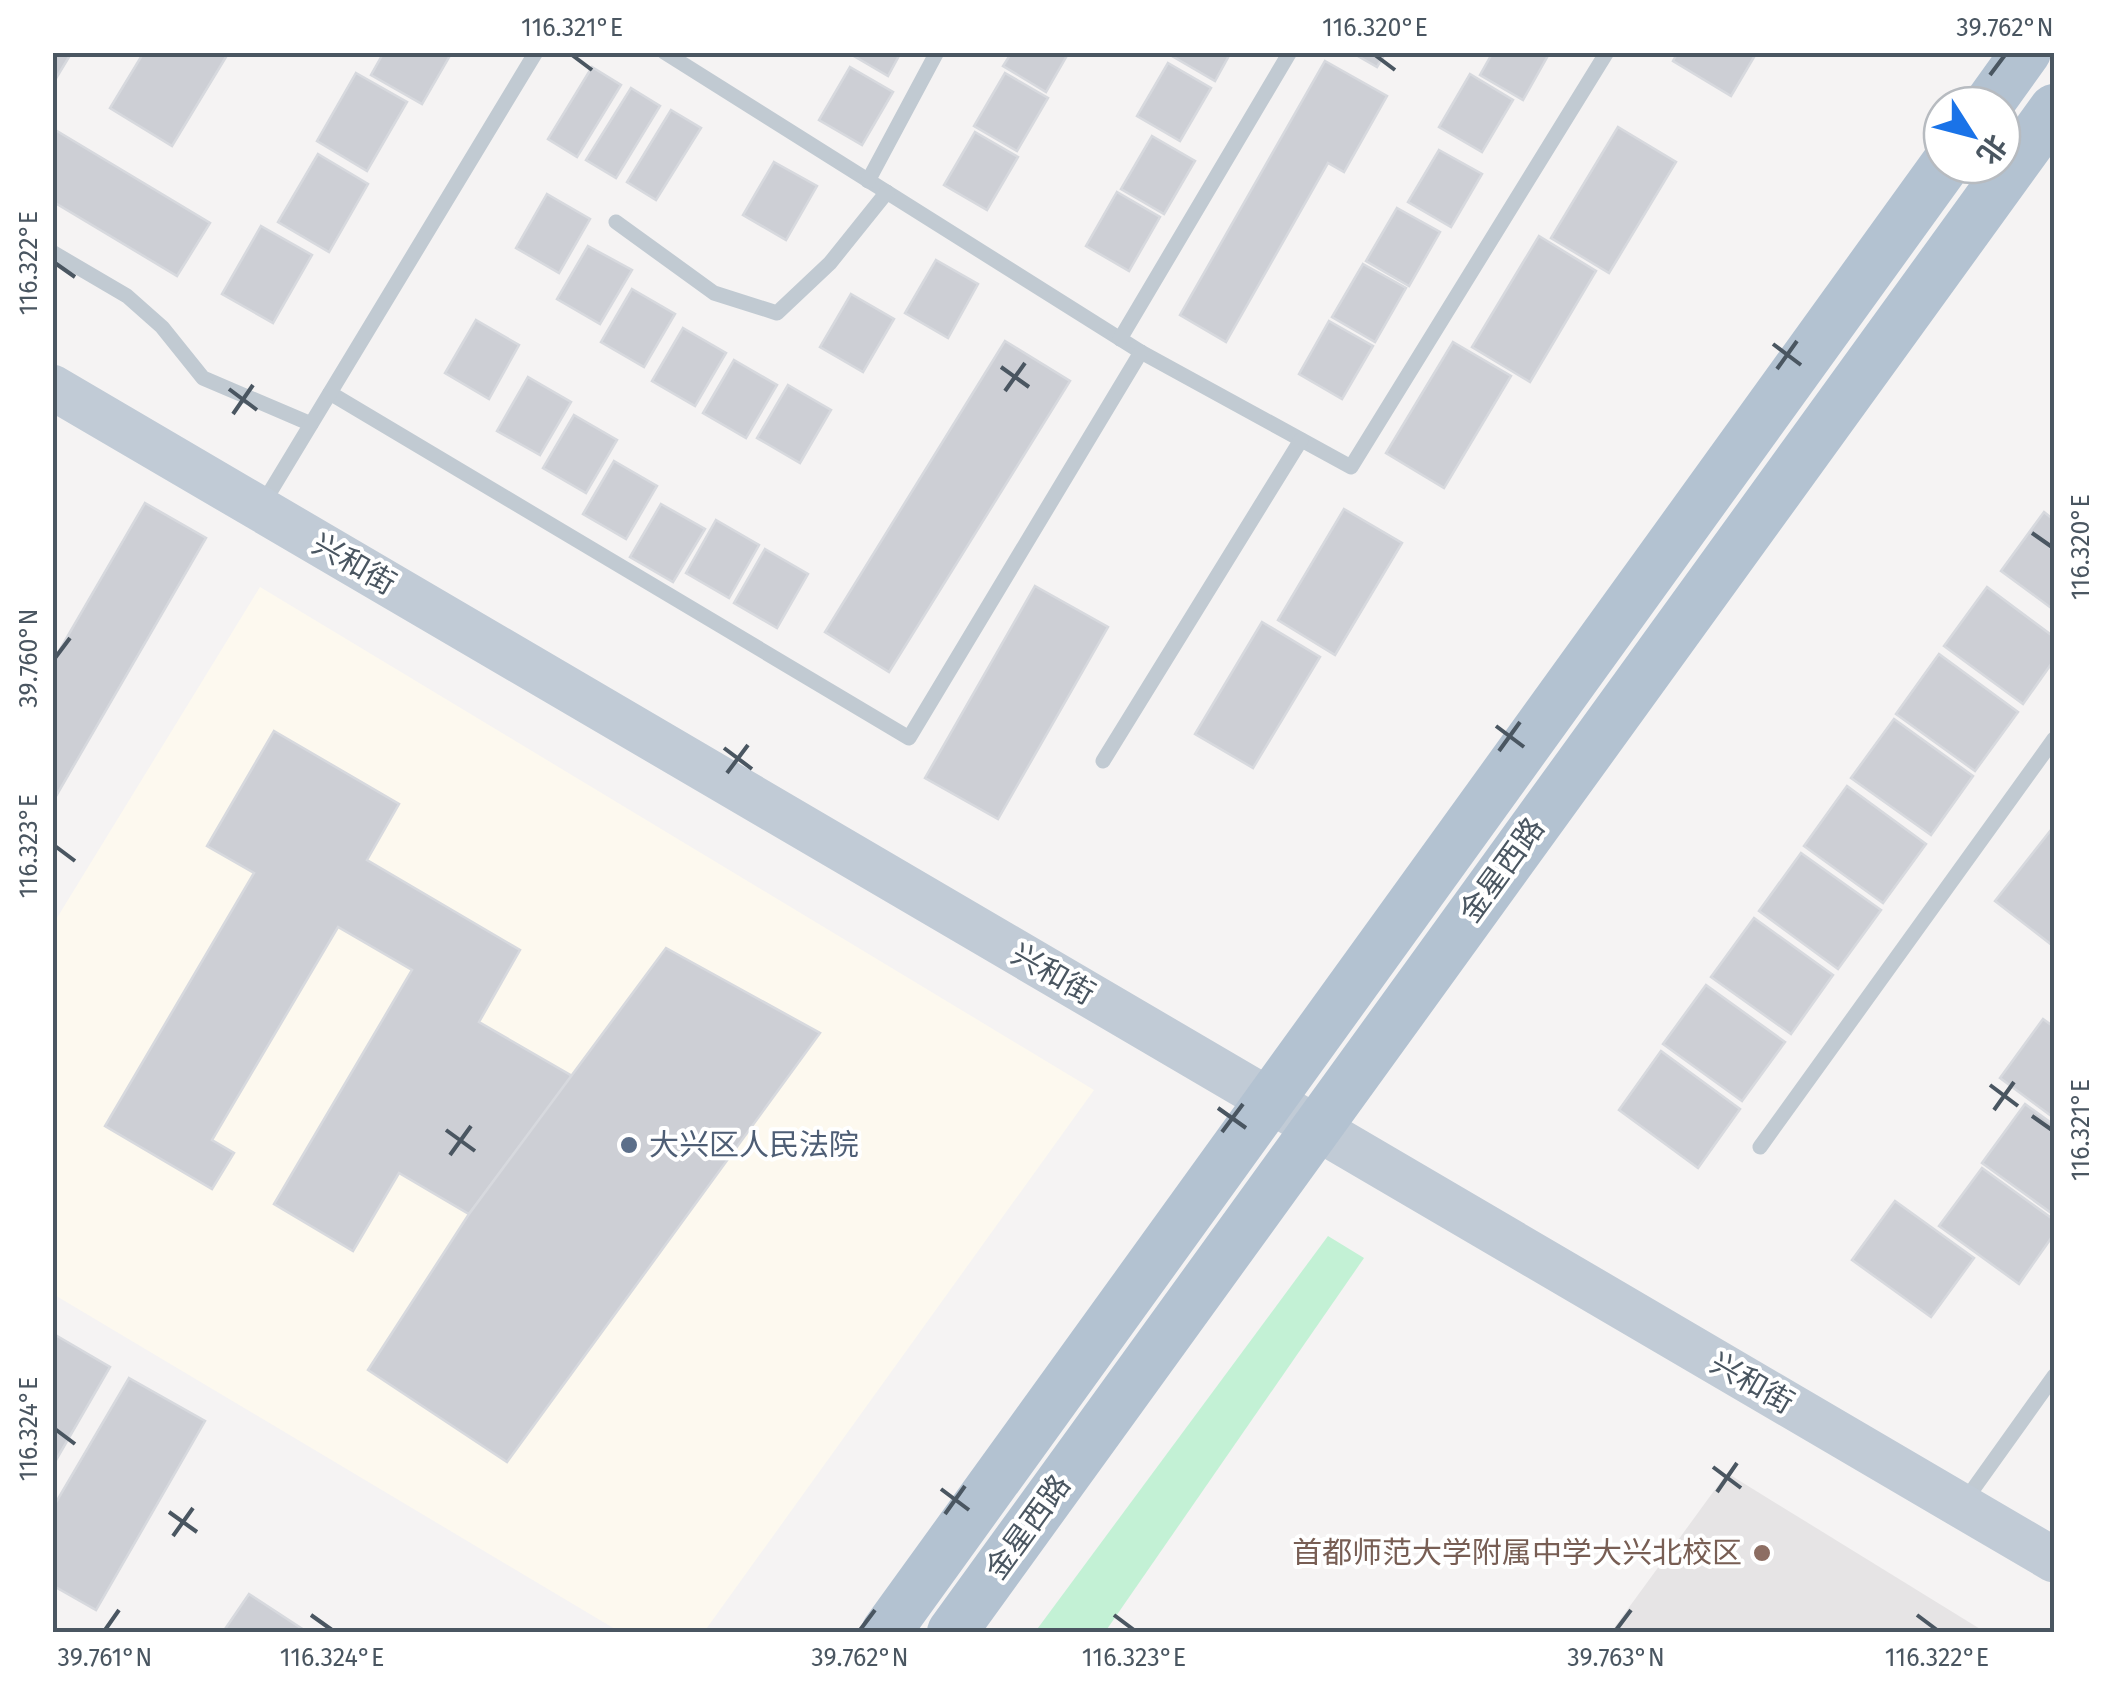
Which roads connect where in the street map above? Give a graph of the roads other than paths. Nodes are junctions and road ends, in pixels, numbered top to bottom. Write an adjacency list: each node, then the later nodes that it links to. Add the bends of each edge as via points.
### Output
1 (536, 52): 17 (lane)
2 (664, 52): 9 (lane)
3 (936, 52): 9 (lane)
4 (1290, 52): 14 (lane)
5 (1607, 52): 19 (lane, via 1351,468)
6 (2026, 52): 7 (main road)
7 (2002, 85)
8 (2054, 109): 24 (main road, 金星西路)
9 (868, 181): 11 (lane)
10 (1931, 185): 23 (main road, 金星西路)
11 (886, 192): 12 (lane, via 830,263 777,313 714,293); 14 (lane)
12 (616, 222)
13 (52, 252): 18 (lane, via 128,296 203,378)
14 (1120, 339): 15 (lane)
15 (1141, 352): 17 (lane, via 909,738); 19 (lane)
16 (52, 387): 20 (street, 兴和街)
17 (330, 393): 18 (lane)
18 (311, 424): 20 (lane)
19 (1301, 440): 22 (lane)
20 (260, 509): 23 (street, 兴和街)
21 (2054, 739): 25 (lane)
22 (1104, 761)
23 (1268, 1100): 24 (street, 兴和街); 29 (main road, 金星西路)
24 (1315, 1128): 27 (street, 兴和街); 30 (main road, 金星西路)
25 (1760, 1147)
26 (2054, 1376): 27 (lane)
27 (1961, 1505): 28 (street, 兴和街)
28 (2054, 1560)
29 (886, 1632)
30 (952, 1632)

